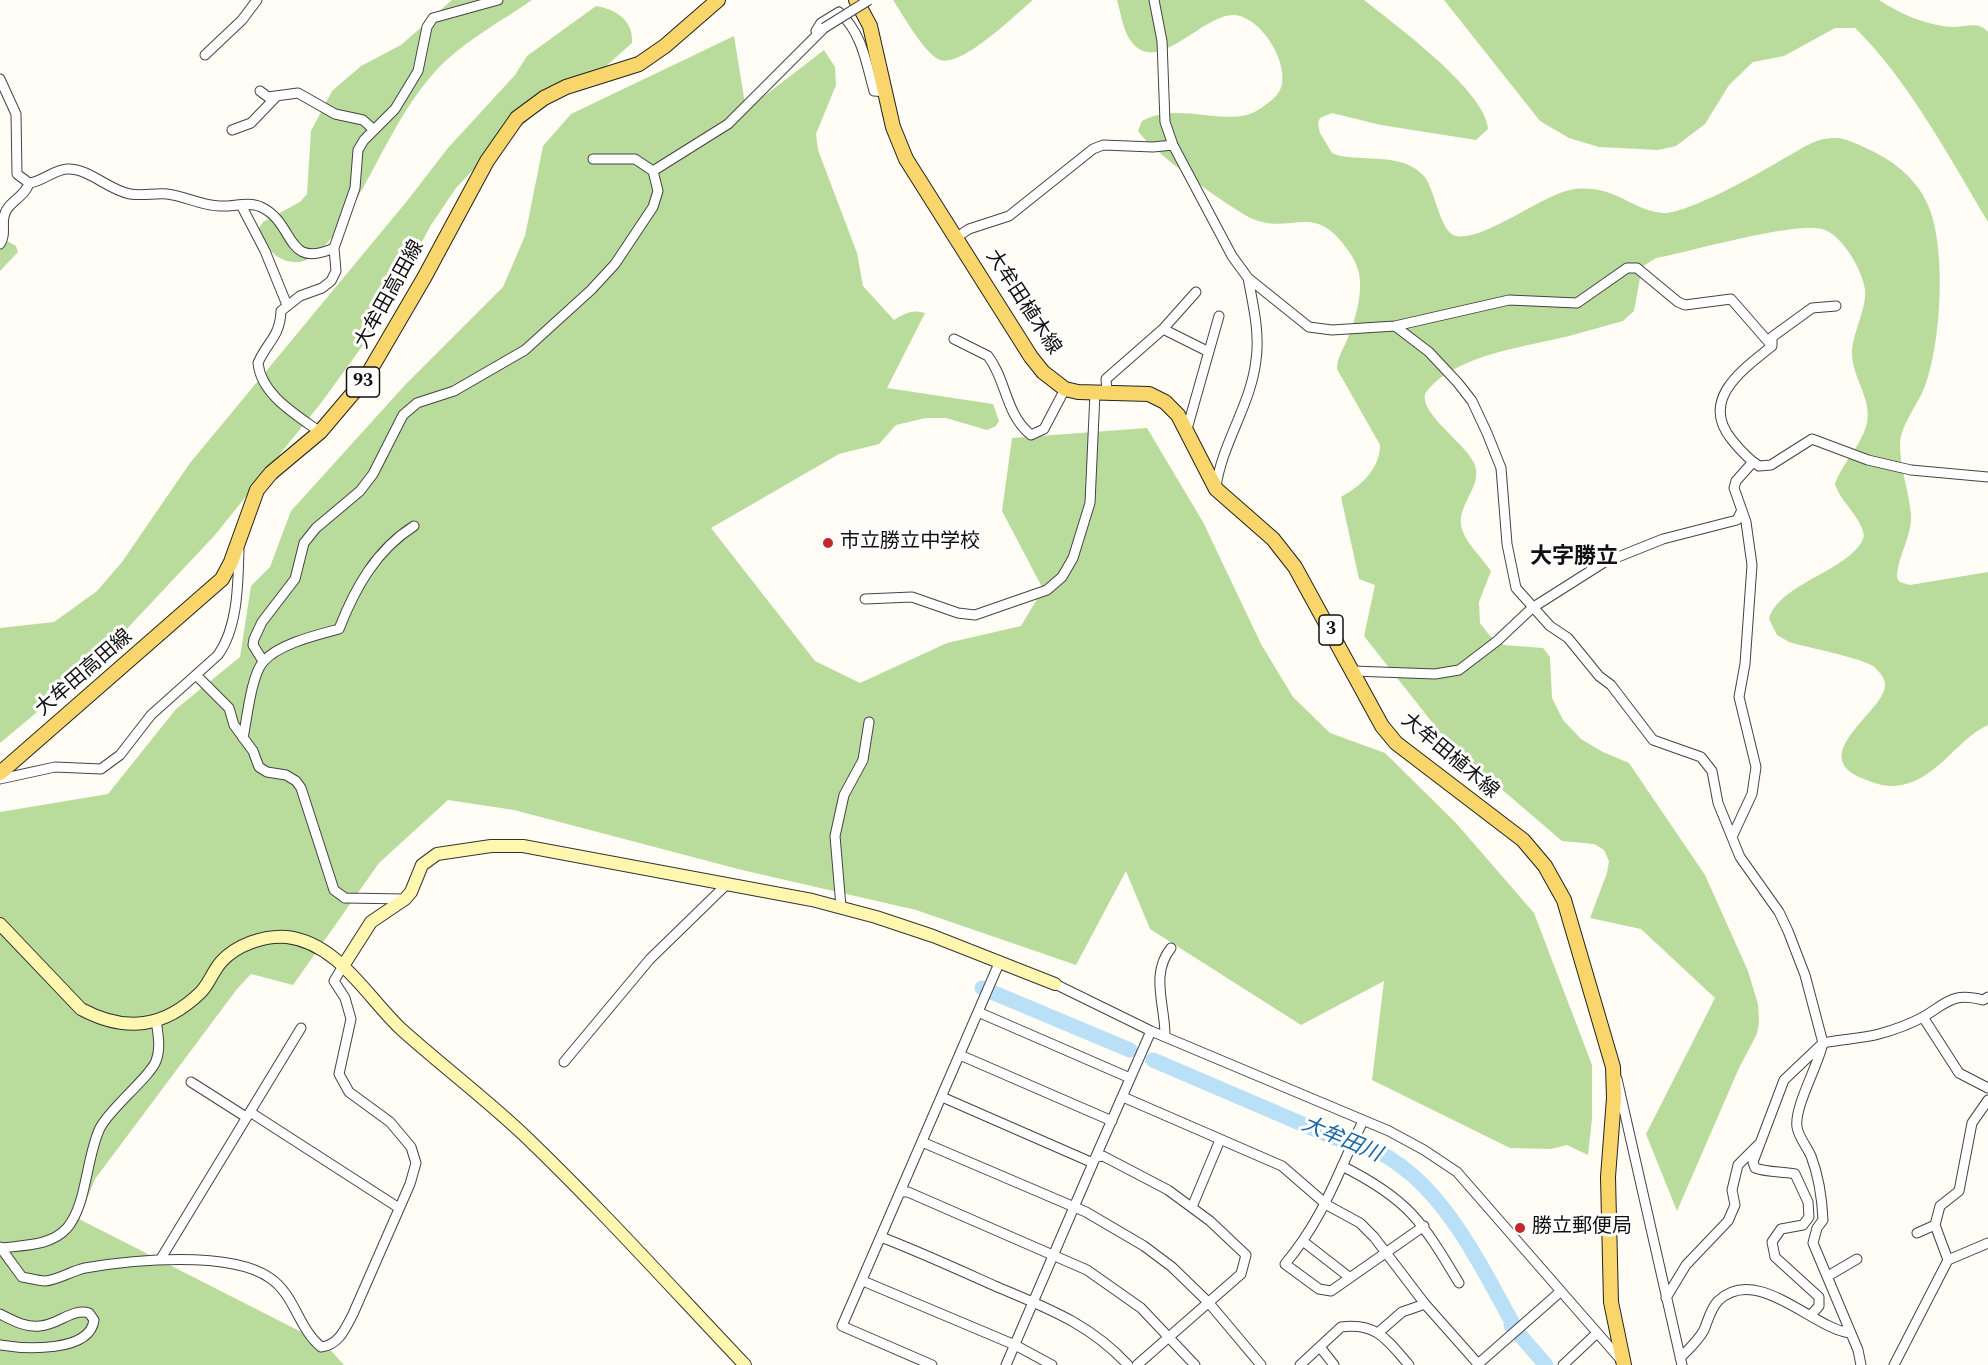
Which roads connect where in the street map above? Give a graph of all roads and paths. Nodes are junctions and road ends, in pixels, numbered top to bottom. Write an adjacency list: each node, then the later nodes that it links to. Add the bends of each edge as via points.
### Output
1 (257, 0): 8 (street)
2 (498, 0): 14 (street, via 433,18 427,27 417,71 395,110)
3 (718, 0): 36 (main road, 大牟田高田線 / 93, via 639,64 566,87 517,118 487,161 370,371)
4 (856, 0): 11 (main road, 大牟田植木線, via 870,26)
5 (869, 0): 7 (street, bridge)
6 (1154, 0): 15 (street, via 1162,41 1165,122)
7 (814, 35): 11 (street, via 821,23 839,12 861,42 874,91); 17 (street, via 728,124)
8 (205, 55)
9 (0, 79): 18 (street, via 16,114 17,174)
10 (260, 91): 12 (street)
11 (886, 92): 20 (main road, 大牟田植木線, via 893,127 906,159)
12 (276, 97): 13 (street, via 251,123); 14 (street, via 297,93 335,114 363,120)
13 (232, 130)
14 (374, 130): 22 (street, via 358,150 355,188)
15 (1173, 145): 20 (street, via 1102,145 1009,216); 23 (street)
16 (593, 159): 17 (street, via 635,159)
17 (653, 171): 45 (street, via 658,191 653,207 615,264 591,290 525,350 454,391 417,403 403,415 360,491 304,543 295,579 254,639 253,645)
18 (29, 183): 19 (street, via 67,169 132,194 168,194 219,207); 21 (street, via 26,192 3,216)
19 (241, 205): 22 (street, via 259,206 272,214 299,251 307,255); 25 (street)
20 (957, 237): 33 (main road, 大牟田植木線, via 1031,357)
21 (0, 244)
22 (334, 248): 25 (street, via 336,271 331,281)
23 (1248, 278): 28 (street, via 1309,327 1332,330); 39 (street, via 1257,359 1219,466)
24 (1196, 291): 29 (street)
25 (287, 305): 36 (street, via 281,311 275,338 260,358 259,369 280,402)
26 (1836, 306): 31 (street, via 1812,308 1772,337)
27 (1219, 316): 32 (street)
28 (1395, 326): 31 (street, via 1509,300 1576,303 1627,268 1637,268 1685,305 1731,299); 44 (street, via 1429,352 1458,383 1478,413 1501,468 1507,544 1516,588)
29 (1163, 329): 32 (street); 34 (street, via 1106,380)
30 (954, 339): 33 (street, via 988,357 1011,411 1030,435 1044,429)
31 (1772, 346): 37 (street, via 1742,370 1725,392 1718,410 1723,429)
32 (1207, 351): 35 (street)
33 (1065, 389): 34 (main road, 大牟田植木線 / 3)
34 (1101, 392): 35 (main road, 大牟田植木線 / 3, via 1149,394 1165,402); 43 (street, via 1090,503 1073,558 1062,577 1047,590 975,615 912,597)
35 (1187, 429): 39 (main road, 大牟田植木線 / 3)
36 (320, 432): 42 (main road, 大牟田高田線 / 93, via 257,489)
37 (1753, 462): 38 (street, via 1771,465 1812,439 1868,460 1911,470); 40 (street, via 1734,488)
38 (1988, 477)
39 (1216, 489): 46 (main road, 大牟田植木線 / 3, via 1273,539 1295,567)
40 (1742, 510): 44 (street, via 1737,520 1663,539 1603,563); 52 (street, via 1749,536 1752,592 1738,698 1756,767 1749,803)
41 (414, 526): 45 (street, via 383,550 366,572 339,629 302,639)
42 (239, 541): 47 (street, via 231,630 218,655); 50 (main road, 大牟田高田線 / 93, via 227,570 212,590)
43 (865, 599)
44 (1532, 608): 46 (street, via 1459,670 1435,674); 52 (street, via 1568,638 1653,740 1701,757 1712,771 1718,803)
45 (263, 661): 49 (street, via 255,679)
46 (1353, 671): 68 (main road, 大牟田植木線 / 3, via 1382,726 1396,743 1523,840 1545,866 1564,900)
47 (196, 675): 49 (street, via 230,708 234,725); 51 (street, via 151,715 120,755 101,769 55,767)
48 (869, 722): 55 (street, via 863,760 844,795 835,836)
49 (243, 738): 54 (street, via 259,768 286,775 301,788 334,890 345,898)
50 (0, 773)
51 (0, 779)
52 (1732, 837): 69 (street, via 1740,857 1783,921 1805,975)
53 (725, 886): 54 (street, via 523,846 493,846 437,854 427,860); 55 (street); 71 (street, via 650,959)
54 (405, 899): 59 (street, via 371,922)
55 (841, 907): 58 (street)
56 (0, 924): 64 (street, via 81,1009 125,1024)
57 (1171, 948): 67 (street, via 1158,983)
58 (1000, 961): 60 (street); 62 (street)
59 (342, 966): 64 (street, via 303,941 271,938 248,943 220,962 203,990 176,1013); 89 (street, via 334,981 345,998 351,1019 339,1074 349,1092 390,1122 411,1147 416,1163); 123 (street, via 399,1027 527,1138)
60 (1055, 984): 66 (street)
61 (1988, 997): 63 (street, via 1946,1000)
62 (978, 1012): 70 (street); 72 (street)
63 (1923, 1017): 69 (street, via 1877,1035); 74 (street, via 1959,1073)
64 (156, 1020): 97 (street, via 156,1063 101,1126 79,1204 67,1228 43,1242)
65 (301, 1028): 78 (street)
66 (1151, 1031): 67 (street); 72 (street)
67 (1165, 1035): 80 (street)
68 (1603, 1040): 108 (street, via 1626,1113); 122 (main road, 大牟田植木線 / 3, via 1613,1067 1614,1098 1608,1177 1611,1302)
69 (1823, 1043): 83 (street, via 1784,1080); 103 (street, via 1797,1127 1819,1178 1823,1220 1813,1243)
70 (960, 1055): 75 (street); 79 (street)
71 (564, 1062)
72 (1130, 1078): 76 (street)
73 (191, 1082): 78 (street)
74 (1988, 1088)
75 (942, 1097): 82 (street); 84 (street)
76 (1123, 1097): 79 (street); 81 (street)
77 (1988, 1100): 91 (street, via 1972,1123 1959,1191 1940,1206)
78 (248, 1114): 89 (street); 101 (street)
79 (1112, 1121): 84 (street)
80 (1363, 1121): 85 (street); 107 (street, via 1424,1150 1457,1172)
81 (1220, 1140): 87 (street, via 1282,1166); 88 (street)
82 (922, 1142): 86 (street); 90 (street)
83 (1760, 1144): 108 (street, via 1738,1165 1732,1190 1735,1205 1728,1221 1690,1260); 113 (street, via 1753,1162 1755,1168 1796,1174 1808,1202 1809,1217 1803,1225 1781,1229 1772,1242 1775,1257 1819,1297 1819,1306)
84 (1095, 1160): 88 (street, via 1103,1156 1135,1171); 90 (street)
85 (1342, 1166): 87 (street); 92 (street, via 1385,1189)
86 (900, 1192): 94 (street); 99 (street, via 908,1192)
87 (1327, 1205): 95 (street); 98 (street, via 1360,1223)
88 (1192, 1207): 110 (street, via 1246,1255 1241,1274)
89 (399, 1208): 101 (street, via 353,1314 343,1334 331,1346 321,1347 311,1339 282,1287 254,1268 236,1263)
90 (1074, 1208): 99 (street); 110 (street, via 1144,1246)
91 (1935, 1225): 93 (street); 102 (street)
92 (1424, 1226): 98 (street); 106 (street)
93 (1917, 1233)
94 (881, 1237): 105 (street); 109 (street)
95 (1304, 1242): 104 (street); 104 (street, via 1285,1264 1319,1289 1331,1291)
96 (1988, 1243): 102 (street)
97 (1, 1248): 101 (street, via 22,1277 45,1281 82,1269)
98 (1386, 1253): 104 (street); 111 (street)
99 (1054, 1256): 109 (street); 117 (street, via 1112,1286)
100 (1857, 1259): 103 (street)
101 (160, 1260)
102 (1948, 1260): 137 (street)
103 (1828, 1276): 116 (street)
104 (1349, 1277)
105 (863, 1281): 119 (street); 124 (street, via 842,1326)
106 (1459, 1283)
107 (1560, 1292): 115 (street); 134 (street)
108 (1666, 1298): 121 (street)
109 (1035, 1302): 119 (street); 127 (street, via 1082,1325)
110 (1209, 1302): 117 (street); 130 (street)
111 (1425, 1304): 114 (street, via 1402,1312); 134 (street)
112 (0, 1314): 118 (street, via 24,1325 40,1326 79,1311 89,1313 94,1320 87,1335 65,1344 19,1348)
113 (1810, 1315): 116 (street, via 1835,1331); 121 (street, via 1769,1293 1731,1293 1717,1301)
114 (1379, 1332): 120 (street, via 1341,1328); 133 (street)
115 (1597, 1333): 122 (street); 135 (street)
116 (1850, 1333): 136 (street)
117 (1170, 1336): 128 (street); 129 (street)
118 (0, 1345)
119 (1016, 1345): 125 (street); 126 (street)
120 (1320, 1347): 131 (street); 132 (street)
121 (1681, 1362)
122 (1624, 1363)
123 (745, 1365)
124 (932, 1365)
125 (1006, 1365)
126 (1052, 1365)
127 (1128, 1365)
128 (1137, 1365)
129 (1195, 1365)
130 (1262, 1365)
131 (1300, 1365)
132 (1334, 1365)
133 (1409, 1365)
134 (1478, 1365)
135 (1563, 1365)
136 (1861, 1365)
137 (1894, 1365)

